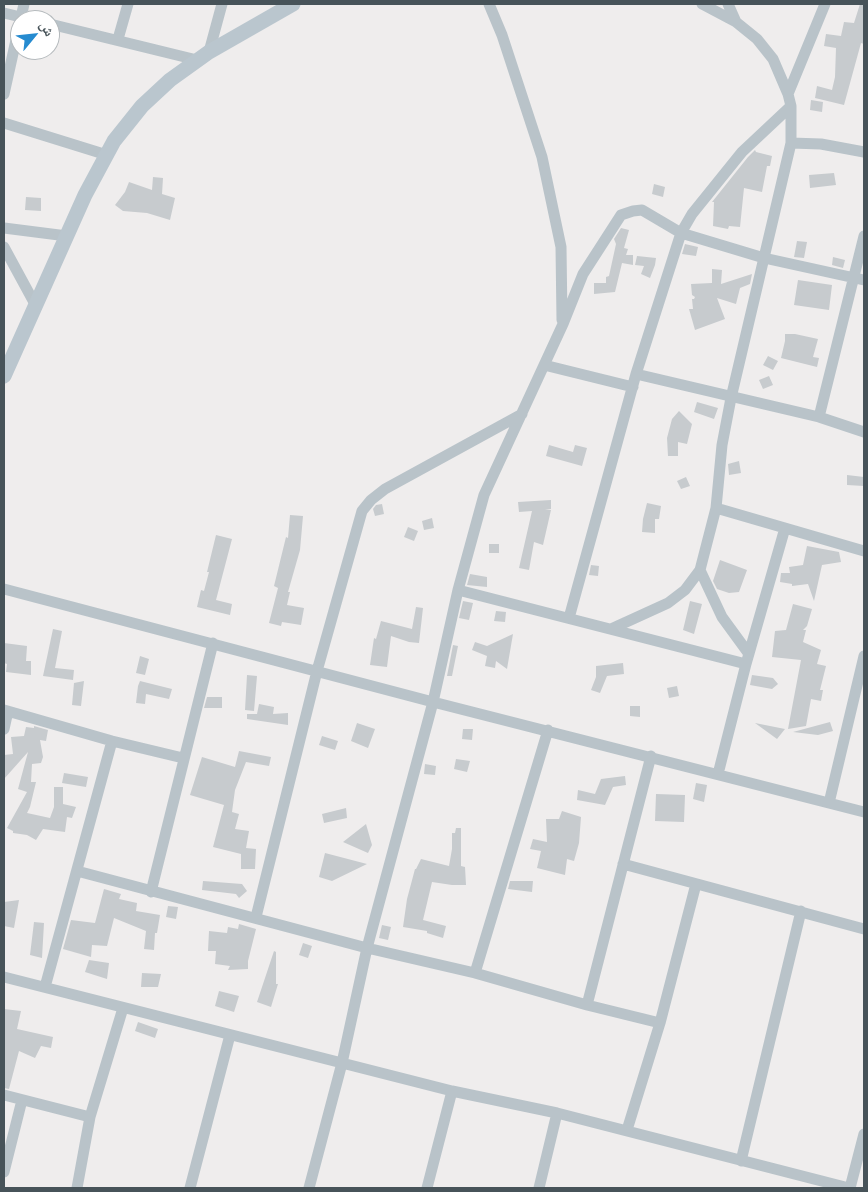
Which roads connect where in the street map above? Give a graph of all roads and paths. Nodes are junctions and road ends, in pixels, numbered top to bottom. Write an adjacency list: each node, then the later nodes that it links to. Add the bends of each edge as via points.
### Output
1 (128, 4): 10 (street)
2 (222, 4): 11 (street)
3 (293, 4): 11 (main road)
4 (489, 4): 28 (street, via 542,157 561,247)
5 (702, 4): 8 (street)
6 (728, 4): 8 (street)
7 (825, 4): 14 (street)
8 (736, 22): 14 (street, via 758,39 773,59)
9 (60, 26): 10 (street)
10 (118, 39): 11 (street)
11 (203, 56): 19 (main road, via 142,106)
12 (11, 60): 13 (street)
13 (4, 94)
14 (788, 94): 15 (street)
15 (791, 106): 17 (street); 21 (street, via 742,152)
16 (4, 123): 19 (street)
17 (791, 143): 18 (street, via 821,144); 25 (street)
18 (864, 152)
19 (107, 155): 22 (main road)
20 (4, 228): 22 (street)
21 (681, 233): 25 (street); 28 (street, via 642,210 620,216 583,274); 30 (street)
22 (67, 236): 27 (main road)
23 (864, 236): 26 (street)
24 (4, 247): 27 (street)
25 (764, 258): 26 (street); 33 (street)
26 (859, 279): 35 (street)
27 (36, 306): 31 (main road)
28 (562, 324): 29 (street)
29 (544, 364): 32 (street); 34 (street)
30 (636, 374): 32 (street); 33 (street)
31 (4, 376)
32 (633, 387): 43 (street)
33 (731, 398): 35 (street); 37 (street, via 722,445)
34 (522, 414): 42 (street, via 484,495); 48 (street, via 385,489 362,511)
35 (819, 417): 36 (street)
36 (864, 432)
37 (716, 508): 38 (street); 40 (street)
38 (785, 528): 39 (street); 47 (street)
39 (864, 551)
40 (700, 570): 44 (street, via 685,590 668,603); 47 (street, via 722,617)
41 (4, 589): 45 (street)
42 (458, 590): 43 (street); 49 (street)
43 (569, 618): 44 (street)
44 (611, 629): 47 (street)
45 (213, 643): 48 (street); 55 (street)
46 (864, 656): 57 (street)
47 (748, 659): 56 (street)
48 (316, 671): 49 (street); 64 (street)
49 (432, 702): 52 (street); 66 (street)
50 (6, 710): 51 (street); 53 (street)
51 (4, 729)
52 (548, 730): 54 (street); 67 (street)
53 (112, 741): 55 (street); 60 (street)
54 (651, 756): 56 (street); 59 (street)
55 (184, 758): 62 (street)
56 (718, 774): 57 (street)
57 (829, 803): 58 (street)
58 (864, 812)
59 (623, 864): 61 (street); 70 (street)
60 (77, 871): 62 (street); 69 (street)
61 (696, 884): 63 (street); 72 (street)
62 (152, 892): 64 (street)
63 (801, 911): 65 (street); 82 (street)
64 (256, 917): 66 (street)
65 (864, 929)
66 (367, 948): 67 (street); 74 (street)
67 (475, 973): 70 (street)
68 (4, 977): 69 (street)
69 (45, 986): 71 (street)
70 (587, 1005): 72 (street)
71 (122, 1008): 73 (street); 79 (street)
72 (660, 1023): 80 (street)
73 (230, 1035): 74 (street); 85 (street)
74 (342, 1063): 75 (street); 86 (street)
75 (452, 1091): 78 (street); 87 (street)
76 (4, 1095): 77 (street)
77 (22, 1100): 79 (street); 83 (street)
78 (557, 1113): 80 (street); 88 (street)
79 (90, 1117): 84 (street)
80 (627, 1130): 82 (street)
81 (864, 1134): 89 (street)
82 (741, 1161): 89 (street)
83 (4, 1172)
84 (77, 1188)
85 (190, 1188)
86 (309, 1188)
87 (427, 1188)
88 (540, 1188)
89 (850, 1188)

